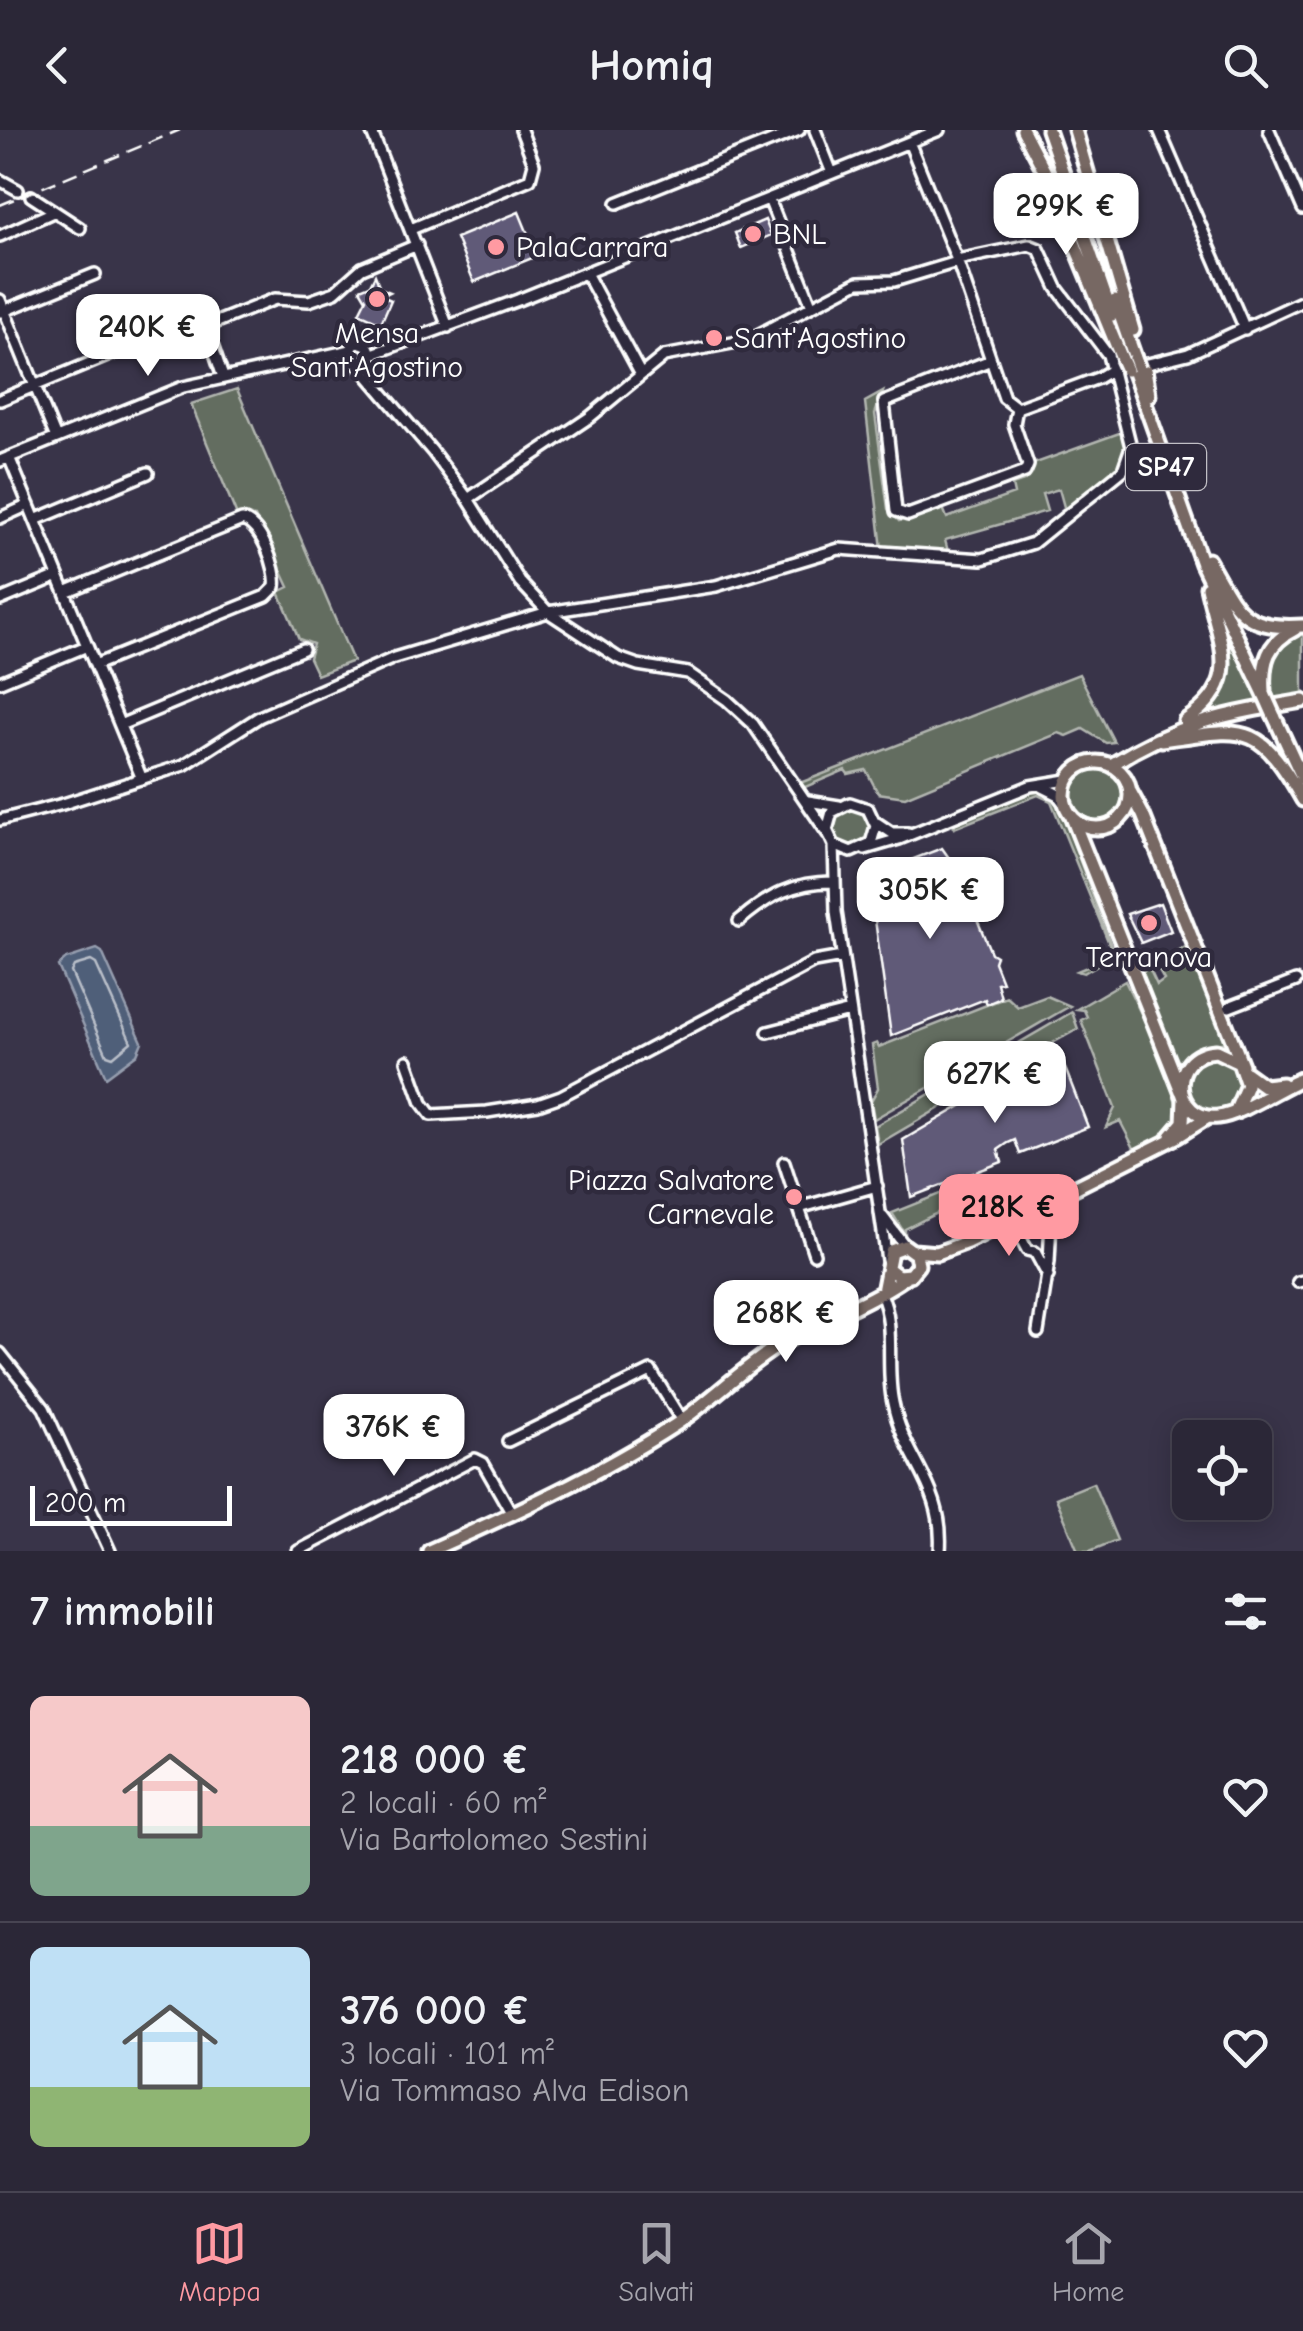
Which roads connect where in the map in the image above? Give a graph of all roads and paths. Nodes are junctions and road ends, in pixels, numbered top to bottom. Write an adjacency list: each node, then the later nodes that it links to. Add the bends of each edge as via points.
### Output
1 (370, 130): 21 (street)
2 (521, 130): 21 (street, via 534,164 530,179)
3 (798, 130): 17 (street)
4 (815, 130): 12 (street)
5 (939, 130): 11 (street)
6 (1024, 130): 37 (main road)
7 (1052, 130): 37 (main road)
8 (1075, 130): 37 (main road)
9 (1159, 130): 33 (street)
10 (1269, 130): 18 (street)
11 (909, 142): 12 (street); 24 (street)
12 (832, 173): 16 (street)
13 (0, 180): 14 (street)
14 (18, 190)
15 (31, 196): 19 (street)
16 (769, 198): 25 (street); 29 (street)
17 (617, 203)
18 (1303, 208)
19 (51, 213): 20 (street); 22 (street)
20 (80, 228)
21 (411, 230): 23 (street)
22 (0, 236)
23 (417, 244): 31 (street, via 362,268 335,292 309,301 275,299); 32 (street)
24 (957, 261): 29 (street, via 894,281 858,282); 36 (street); 38 (street, via 1028,245 1040,249 1055,285 1104,348)
25 (586, 273): 32 (street); 39 (street)
26 (95, 274): 30 (street)
27 (0, 300): 30 (street)
28 (1303, 301): 33 (street)
29 (811, 304): 39 (street, via 748,340 664,356)
30 (2, 312): 42 (street)
31 (209, 327): 41 (street); 42 (street, via 196,320)
32 (448, 327): 34 (street)
33 (1245, 329): 38 (street, via 1182,356)
34 (368, 353): 35 (street); 35 (street, via 358,344); 40 (street)
35 (354, 358): 40 (street); 41 (street)
36 (991, 360): 44 (street, via 1008,405); 44 (street, via 888,399 882,410 896,511 905,515 1025,472 1013,421)
37 (1134, 364): 52 (main road, SP47)
38 (1112, 370): 44 (street); 56 (street, via 1131,439 1130,461 1028,546 982,559 840,549 716,586)
39 (640, 373): 48 (street, via 590,418)
40 (372, 376): 48 (street)
41 (223, 377): 45 (street)
42 (35, 386): 43 (street); 45 (street)
43 (0, 400)
44 (1017, 408)
45 (56, 438): 46 (street)
46 (4, 459): 49 (street)
47 (148, 473): 51 (street)
48 (468, 499): 56 (street, via 520,582)
49 (29, 506): 50 (street); 51 (street)
50 (0, 518)
51 (35, 520): 53 (street)
52 (1205, 562): 57 (main road, via 1252,621); 62 (main road, SP47); 65 (main road, via 1222,680 1213,700)
53 (58, 576): 54 (street); 55 (street)
54 (65, 592): 58 (street); 60 (street, via 242,520 255,526 276,578 272,591)
55 (0, 600)
56 (548, 612): 69 (street, via 394,658 259,716 190,763); 74 (street, via 625,661 701,680 753,724)
57 (1301, 626): 62 (main road, via 1267,654)
58 (87, 646): 60 (street); 61 (street)
59 (303, 649): 64 (street)
60 (95, 665): 64 (street)
61 (0, 682)
62 (1264, 696): 68 (main road, SP47, bridge)
63 (1303, 701): 65 (main road)
64 (120, 725): 69 (street)
65 (1172, 730): 66 (main road)
66 (1142, 745): 67 (main road); 72 (main road); 73 (main road, via 1219,730 1244,733 1272,752)
67 (1111, 765): 70 (main road, via 1086,764); 72 (main road)
68 (1303, 778)
69 (142, 779): 77 (street)
70 (1067, 780): 71 (street); 76 (main road)
71 (1035, 785): 76 (street, via 1057,794); 79 (street)
72 (1128, 786): 76 (main road, via 1124,813 1106,826 1089,827); 87 (main road)
73 (1303, 800)
74 (808, 801): 75 (street); 80 (street)
75 (838, 806): 78 (street, via 862,805); 80 (street)
76 (1068, 810): 95 (main road)
77 (0, 820)
78 (876, 822): 79 (street, via 892,833); 82 (street, via 874,836)
79 (911, 833): 82 (street)
80 (828, 834): 81 (street)
81 (834, 845): 82 (street); 83 (street)
82 (859, 851): 83 (street)
83 (834, 882): 84 (street, via 770,895); 85 (street)
84 (739, 922)
85 (842, 957): 89 (street); 92 (street, via 814,962 538,1104 431,1114)
86 (1296, 981): 88 (street)
87 (1212, 990): 88 (street); 90 (main road)
88 (1229, 1008): 90 (street)
89 (850, 1011): 91 (street); 100 (street)
90 (1226, 1026): 93 (main road)
91 (768, 1032)
92 (407, 1061)
93 (1244, 1069): 94 (main road, via 1268,1086); 95 (main road, via 1222,1052 1199,1054 1184,1069); 96 (main road, via 1247,1092)
94 (1300, 1079): 96 (main road)
95 (1183, 1095): 97 (main road); 98 (main road, via 1181,1126)
96 (1237, 1108): 97 (main road)
97 (1208, 1117): 98 (main road)
98 (1160, 1144): 101 (main road)
99 (784, 1162): 102 (street)
100 (876, 1186): 102 (street); 103 (street)
101 (1052, 1199): 104 (main road); 110 (street)
102 (799, 1208): 107 (street)
103 (880, 1210): 106 (street); 108 (street)
104 (1012, 1220): 105 (main road); 110 (street)
105 (968, 1242): 106 (main road, via 937,1252); 109 (main road)
106 (910, 1249): 108 (main road, via 894,1249); 109 (main road, via 918,1259)
107 (814, 1254)
108 (888, 1265): 109 (main road, via 896,1276); 111 (main road)
109 (910, 1274): 111 (main road)
110 (1048, 1276): 112 (street)
111 (882, 1293): 114 (main road, via 782,1343); 120 (street, via 894,1410 937,1503)
112 (1038, 1332)
113 (0, 1353): 117 (street, via 44,1408)
114 (682, 1420): 115 (street, via 651,1370); 116 (main road)
115 (508, 1441)
116 (512, 1514): 118 (street, via 475,1459); 119 (main road)
117 (110, 1551)
118 (298, 1551)
119 (429, 1551)
120 (940, 1551)

